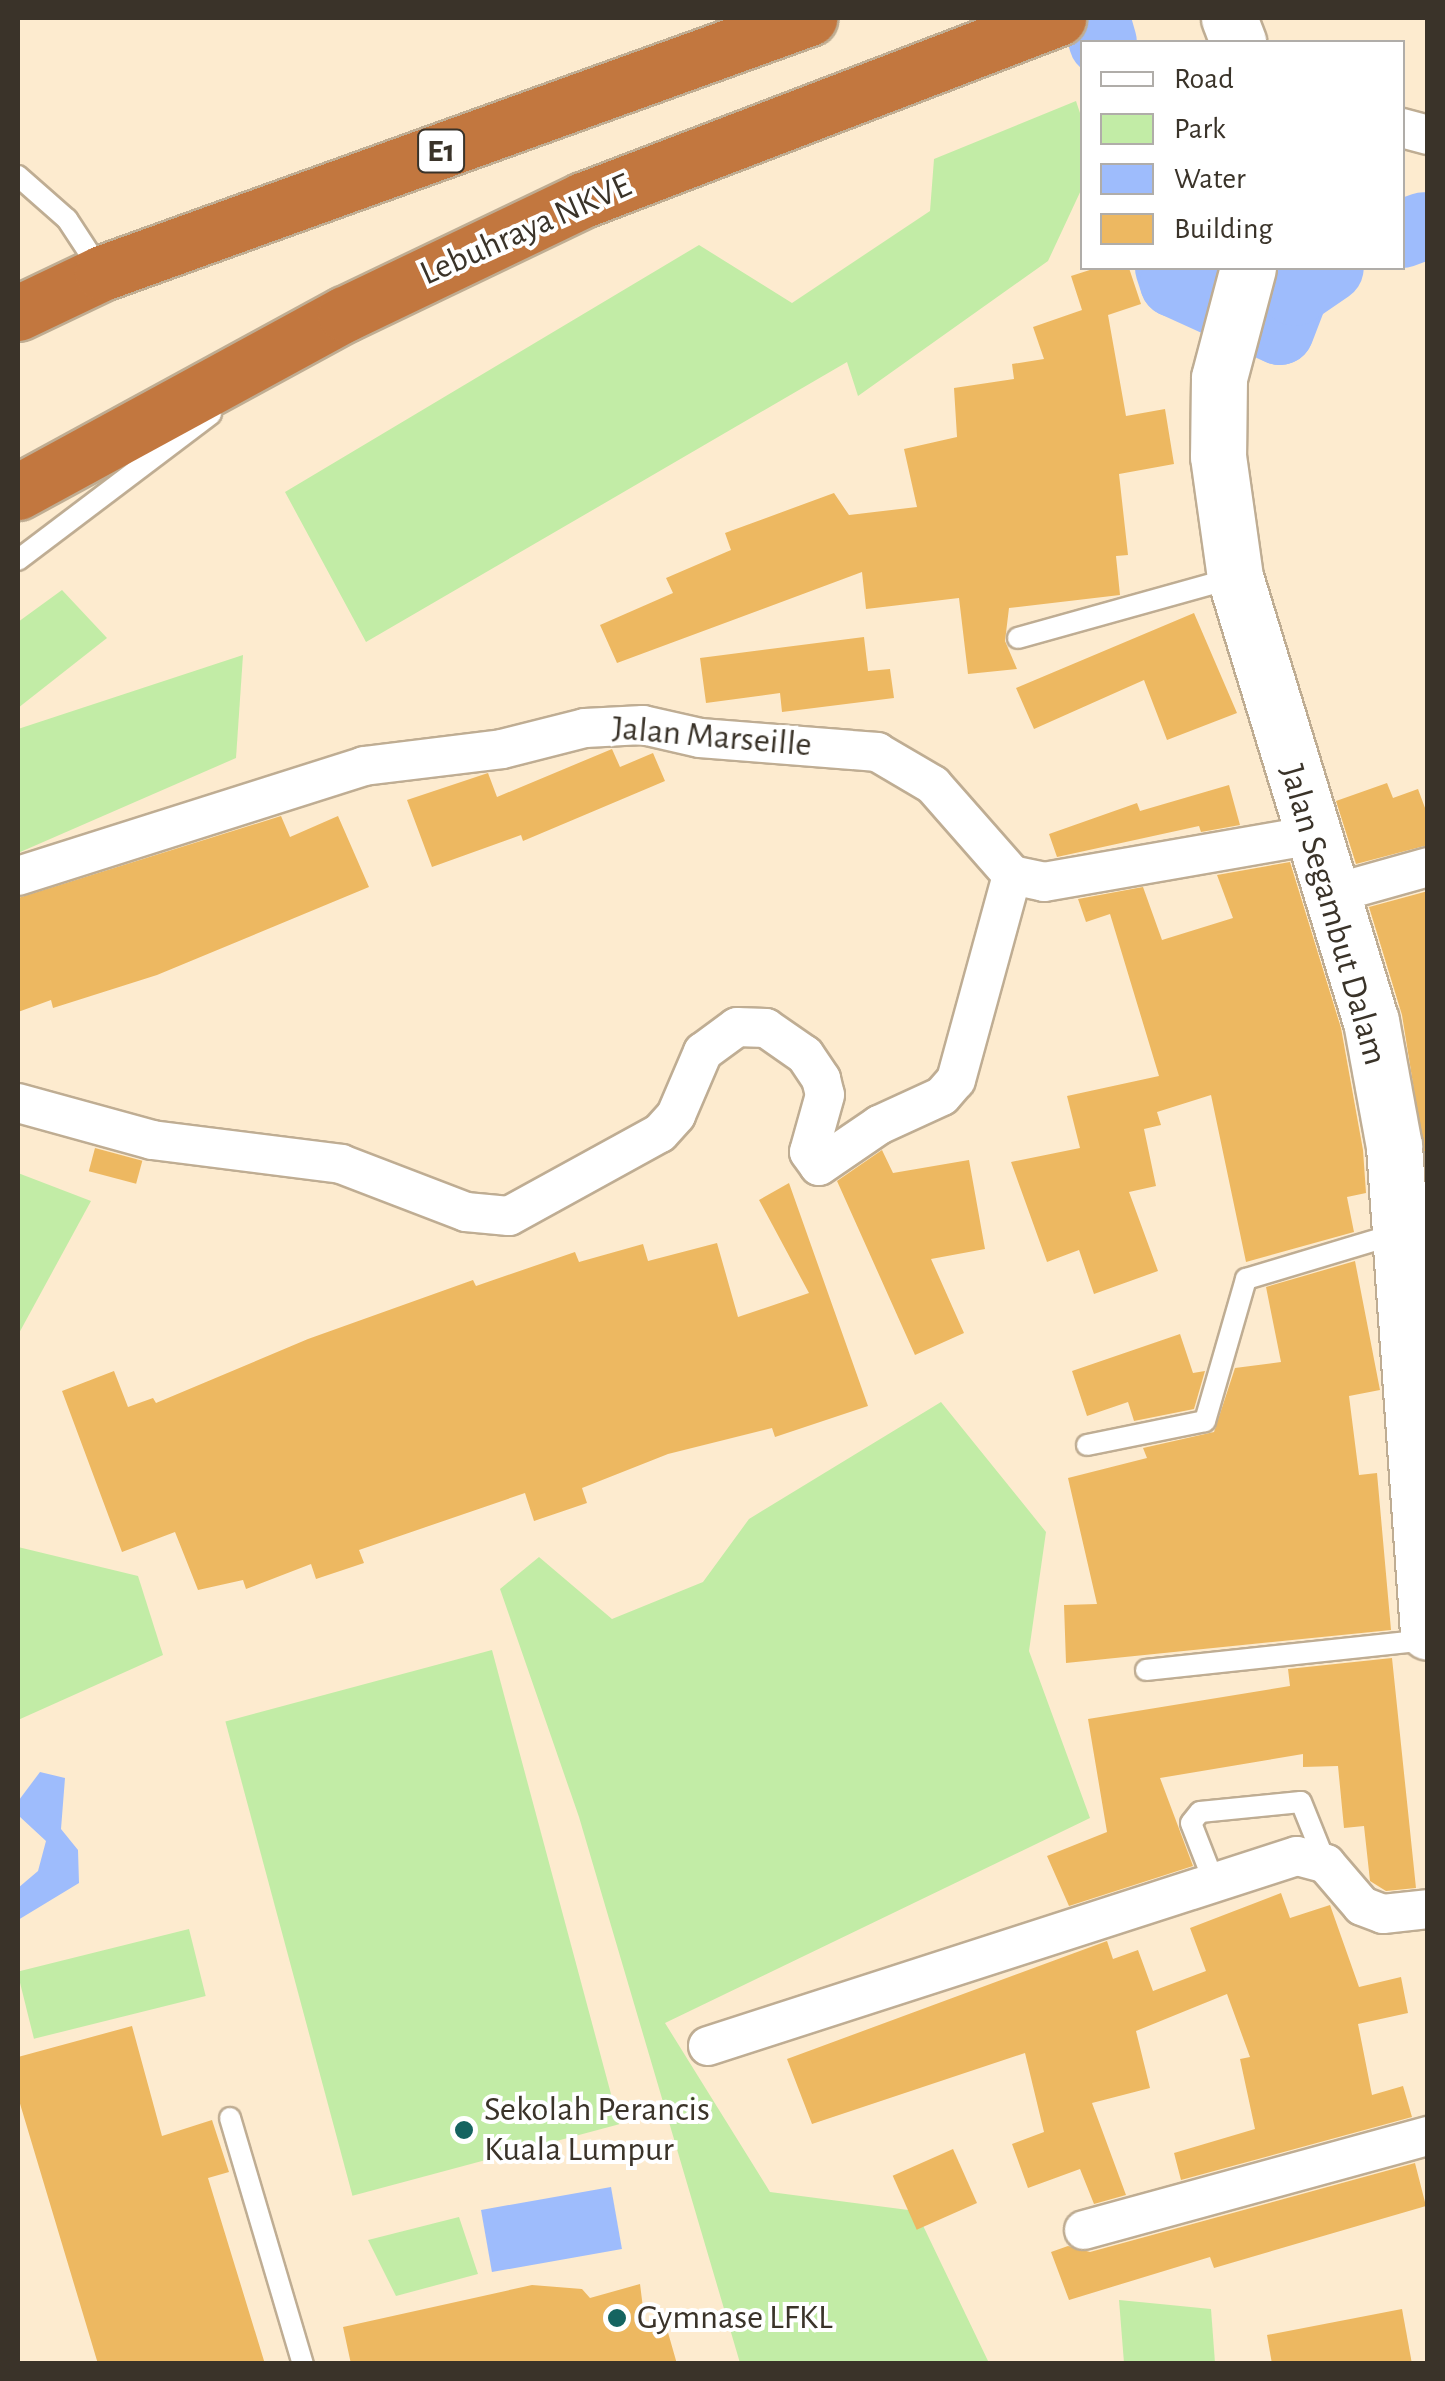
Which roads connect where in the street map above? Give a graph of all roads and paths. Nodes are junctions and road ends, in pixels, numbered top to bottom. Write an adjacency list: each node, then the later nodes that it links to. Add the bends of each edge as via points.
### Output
1 (1058, 18): 7 (highway, Lebuhraya NKVE, via 583,200)
2 (795, 23): 5 (highway, E1)
3 (18, 176): 5 (lane, via 68,220)
4 (1247, 271): 10 (street, Jalan Segambut Dalam, via 1219,378 1218,456)
5 (102, 273): 6 (highway, E1)
6 (18, 314)
7 (344, 314): 8 (highway, Lebuhraya NKVE); 9 (lane)
8 (18, 492)
9 (18, 560)
10 (1235, 577): 11 (lane); 12 (street, Jalan Segambut Dalam)
11 (1018, 638)
12 (1312, 835): 15 (street, via 1066,879); 16 (street, Jalan Segambut Dalam)
13 (1428, 866): 16 (street)
14 (18, 876): 15 (street, Jalan Marseille, via 364,766 502,749 585,728 642,725 700,738 877,752 933,785)
15 (1012, 876): 17 (street, via 956,1080 942,1096 879,1126 827,1164 814,1164 809,1152 825,1096 822,1079 805,1055 766,1028 737,1027 703,1052 676,1116 660,1133 509,1216 466,1212 341,1164 152,1140)
16 (1332, 894): 18 (street, Jalan Segambut Dalam, via 1372,1021)
17 (18, 1103)
18 (1414, 1228): 19 (lane, via 1246,1279 1204,1421); 20 (street, Jalan Segambut Dalam)
19 (1087, 1445)
20 (1423, 1496): 21 (street, Jalan Segambut Dalam)
21 (1428, 1632)
22 (1428, 1640): 23 (lane)
23 (1146, 1670)
24 (1326, 1864): 25 (street, via 1297,1856); 25 (lane, via 1301,1802 1200,1812 1192,1823); 26 (street, via 1362,1906 1382,1914)
25 (1214, 1882): 27 (street)
26 (1428, 1909)
27 (708, 2046)
28 (230, 2118): 31 (lane)
29 (1428, 2136): 30 (street)
30 (1084, 2230)
31 (303, 2364)

